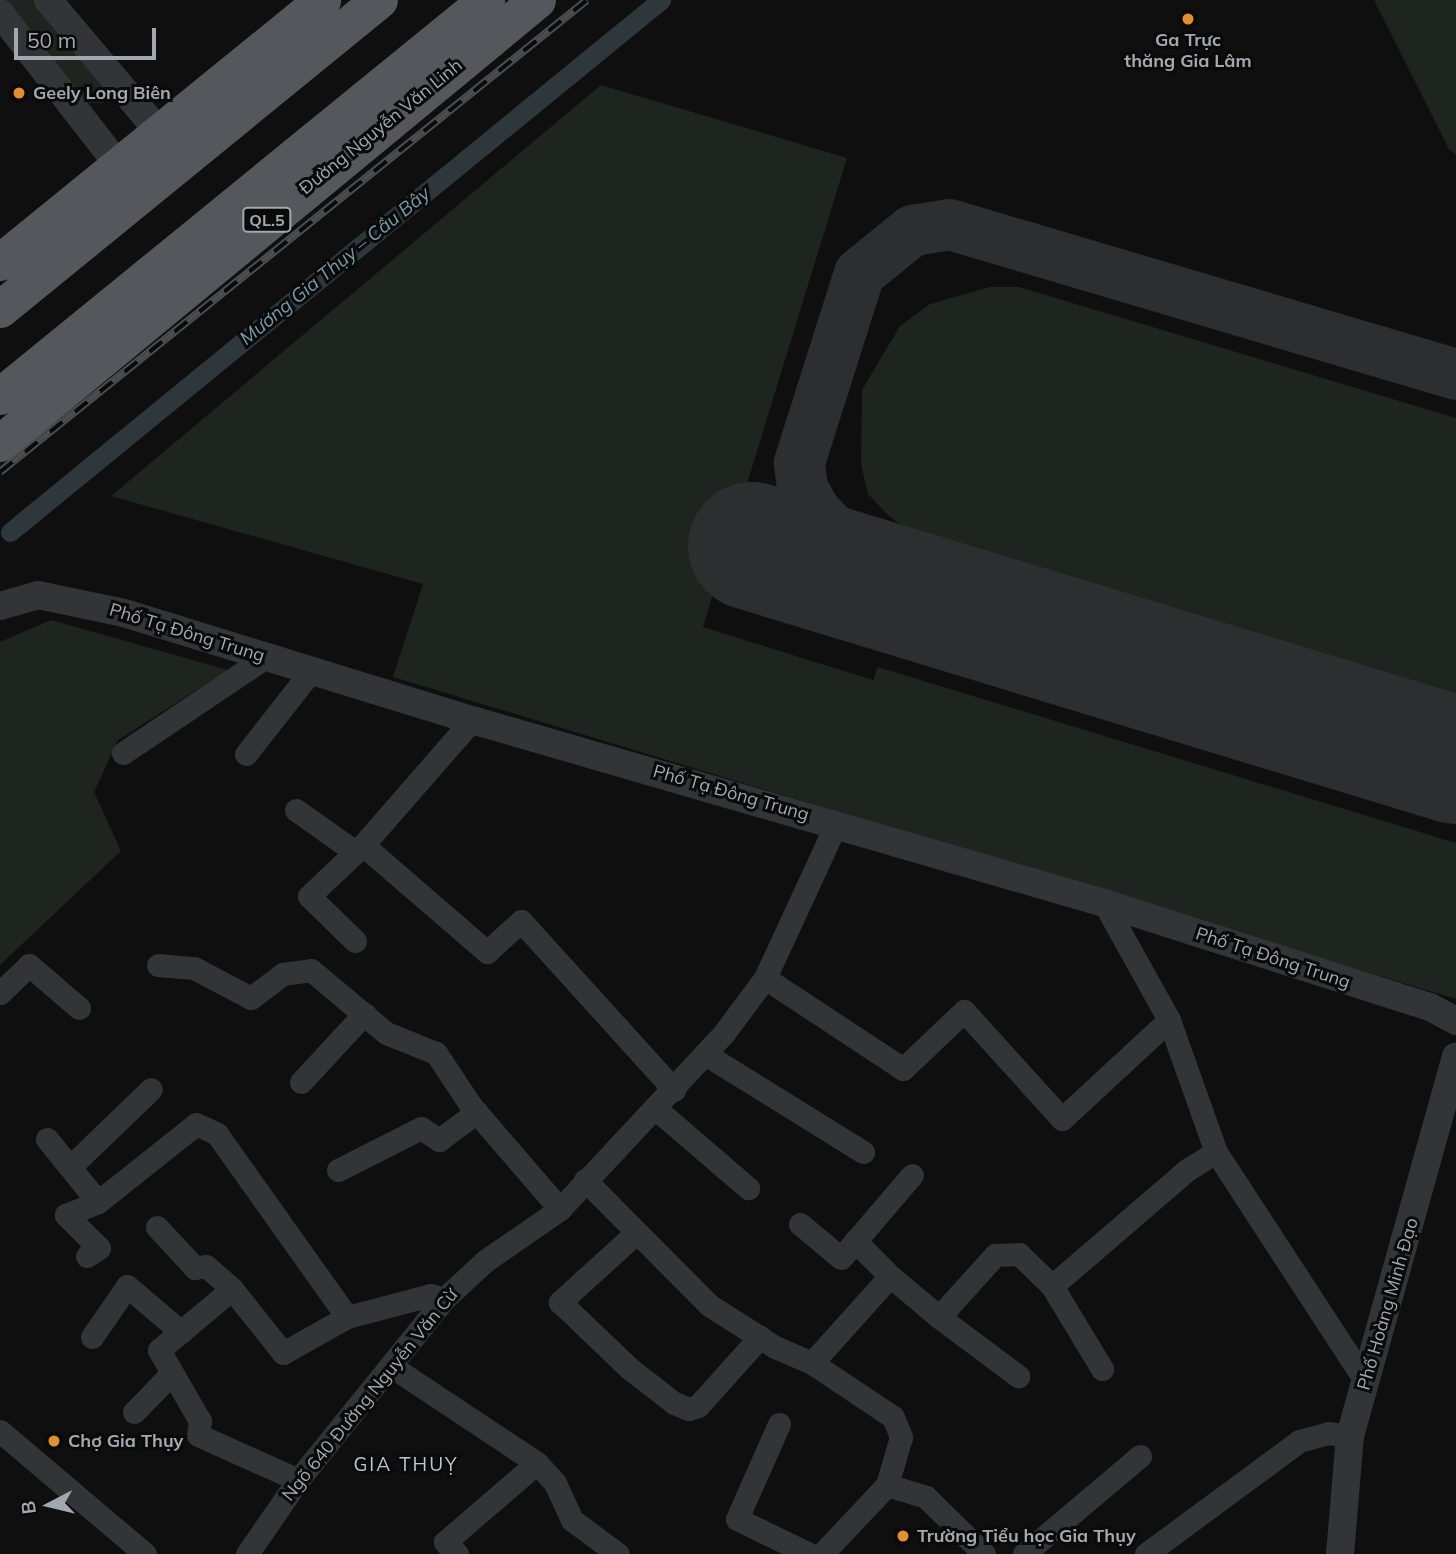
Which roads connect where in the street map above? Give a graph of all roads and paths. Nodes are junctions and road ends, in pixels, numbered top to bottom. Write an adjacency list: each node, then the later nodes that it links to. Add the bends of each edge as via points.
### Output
1 (48, 0): 8 (street)
2 (322, 0): 8 (highway)
3 (380, 0): 9 (highway)
4 (486, 0): 7 (highway, Đường Nguyễn Văn Linh / QL.5)
5 (537, 0): 7 (highway, Đường Nguyễn Văn Linh / QL.5)
6 (0, 13): 10 (street)
7 (442, 57): 13 (highway, Đường Nguyễn Văn Linh / QL.5); 14 (highway, Đường Nguyễn Văn Linh / QL.5)
8 (160, 132): 9 (street); 10 (highway)
9 (182, 160): 10 (highway)
10 (130, 180): 11 (highway); 12 (highway)
11 (0, 262)
12 (0, 309)
13 (0, 396)
14 (0, 443)
15 (0, 606): 16 (street, Phố Tạ Đông Trung, via 38,595 67,598)
16 (266, 657): 17 (street, Phố Tạ Đông Trung); 19 (street)
17 (311, 671): 18 (street, Phố Tạ Đông Trung); 20 (street)
18 (471, 720): 22 (street, Phố Tạ Đông Trung); 23 (street)
19 (123, 753)
20 (246, 754)
21 (296, 810): 23 (street)
22 (836, 824): 24 (street, Phố Tạ Đông Trung); 27 (street, Ngõ 640 Đường Nguyễn Văn Cừ)
23 (359, 848): 25 (street, via 309,896); 37 (street, via 487,952 521,920)
24 (1104, 903): 31 (street); 32 (street, Phố Tạ Đông Trung, via 1430,1007)
25 (355, 941)
26 (158, 965): 30 (street, via 194,968 251,998 283,974 312,970)
27 (765, 978): 31 (street, via 903,1069 964,1011 1062,1119); 33 (street, Ngõ 640 Đường Nguyễn Văn Cừ)
28 (0, 993): 29 (street, via 29,965)
29 (79, 1008)
30 (364, 1014): 35 (street); 39 (street, via 386,1032 436,1053)
31 (1169, 1020): 42 (street)
32 (1456, 1021)
33 (705, 1054): 37 (street, Ngõ 640 Đường Nguyễn Văn Cừ); 41 (street)
34 (1456, 1058): 69 (street, Phố Hoàng Minh Đạo)
35 (301, 1082)
36 (151, 1089): 43 (street)
37 (674, 1090): 38 (street, Ngõ 640 Đường Nguyễn Văn Cừ)
38 (655, 1108): 46 (street, Ngõ 640 Đường Nguyễn Văn Cừ); 47 (street)
39 (477, 1112): 44 (street, via 439,1140 421,1128); 49 (street)
40 (47, 1139): 43 (street)
41 (863, 1152)
42 (1216, 1152): 56 (street, via 1187,1170); 69 (street)
43 (70, 1167): 48 (street)
44 (338, 1170)
45 (912, 1175): 53 (street)
46 (585, 1180): 49 (street, Ngõ 640 Đường Nguyễn Văn Cừ); 52 (street)
47 (748, 1188)
48 (98, 1202): 54 (street, via 66,1216 99,1248); 59 (street, via 196,1124 217,1134)
49 (560, 1209): 58 (street, Ngõ 640 Đường Nguyễn Văn Cừ, via 485,1261)
50 (800, 1224): 53 (street, via 841,1258)
51 (157, 1227): 57 (street, via 195,1268 206,1266)
52 (636, 1233): 63 (street, via 709,1305); 63 (street, via 560,1301 629,1368 674,1403 689,1409 698,1406)
53 (855, 1241): 55 (street)
54 (87, 1256)
55 (890, 1276): 60 (street); 64 (street)
56 (1052, 1286): 60 (street, via 1019,1254 995,1255); 66 (street)
57 (232, 1289): 59 (street, via 282,1353); 61 (street)
58 (444, 1299): 59 (street, via 430,1295); 65 (street, Ngõ 640 Đường Nguyễn Văn Cừ)
59 (347, 1317)
60 (939, 1317): 68 (street)
61 (181, 1332): 62 (street, via 127,1286); 67 (street, via 159,1350)
62 (92, 1337)
63 (760, 1337): 64 (street)
64 (811, 1363): 77 (street, via 894,1417 901,1437)
65 (391, 1366): 75 (street); 76 (street, Ngõ 640 Đường Nguyễn Văn Cừ)
66 (1102, 1369)
67 (172, 1373): 70 (street); 76 (street, via 200,1421 198,1435)
68 (1018, 1376)
69 (1366, 1382): 73 (street, Phố Hoàng Minh Đạo)
70 (134, 1412)
71 (779, 1424): 82 (street, via 737,1519)
72 (0, 1431): 78 (street)
73 (1350, 1436): 86 (street, via 1328,1433 1299,1441); 87 (street, Phố Hoàng Minh Đạo)
74 (1140, 1456): 85 (street)
75 (537, 1463): 80 (street, via 445,1542); 81 (street, via 555,1483 572,1520)
76 (299, 1480): 79 (street, Ngõ 640 Đường Nguyễn Văn Cừ)
77 (887, 1485): 83 (street); 84 (street, via 926,1497)
78 (145, 1554)
79 (247, 1554)
80 (457, 1554)
81 (618, 1554)
82 (810, 1554)
83 (822, 1554)
84 (984, 1554)
85 (1024, 1554)
86 (1146, 1554)
87 (1340, 1554)

